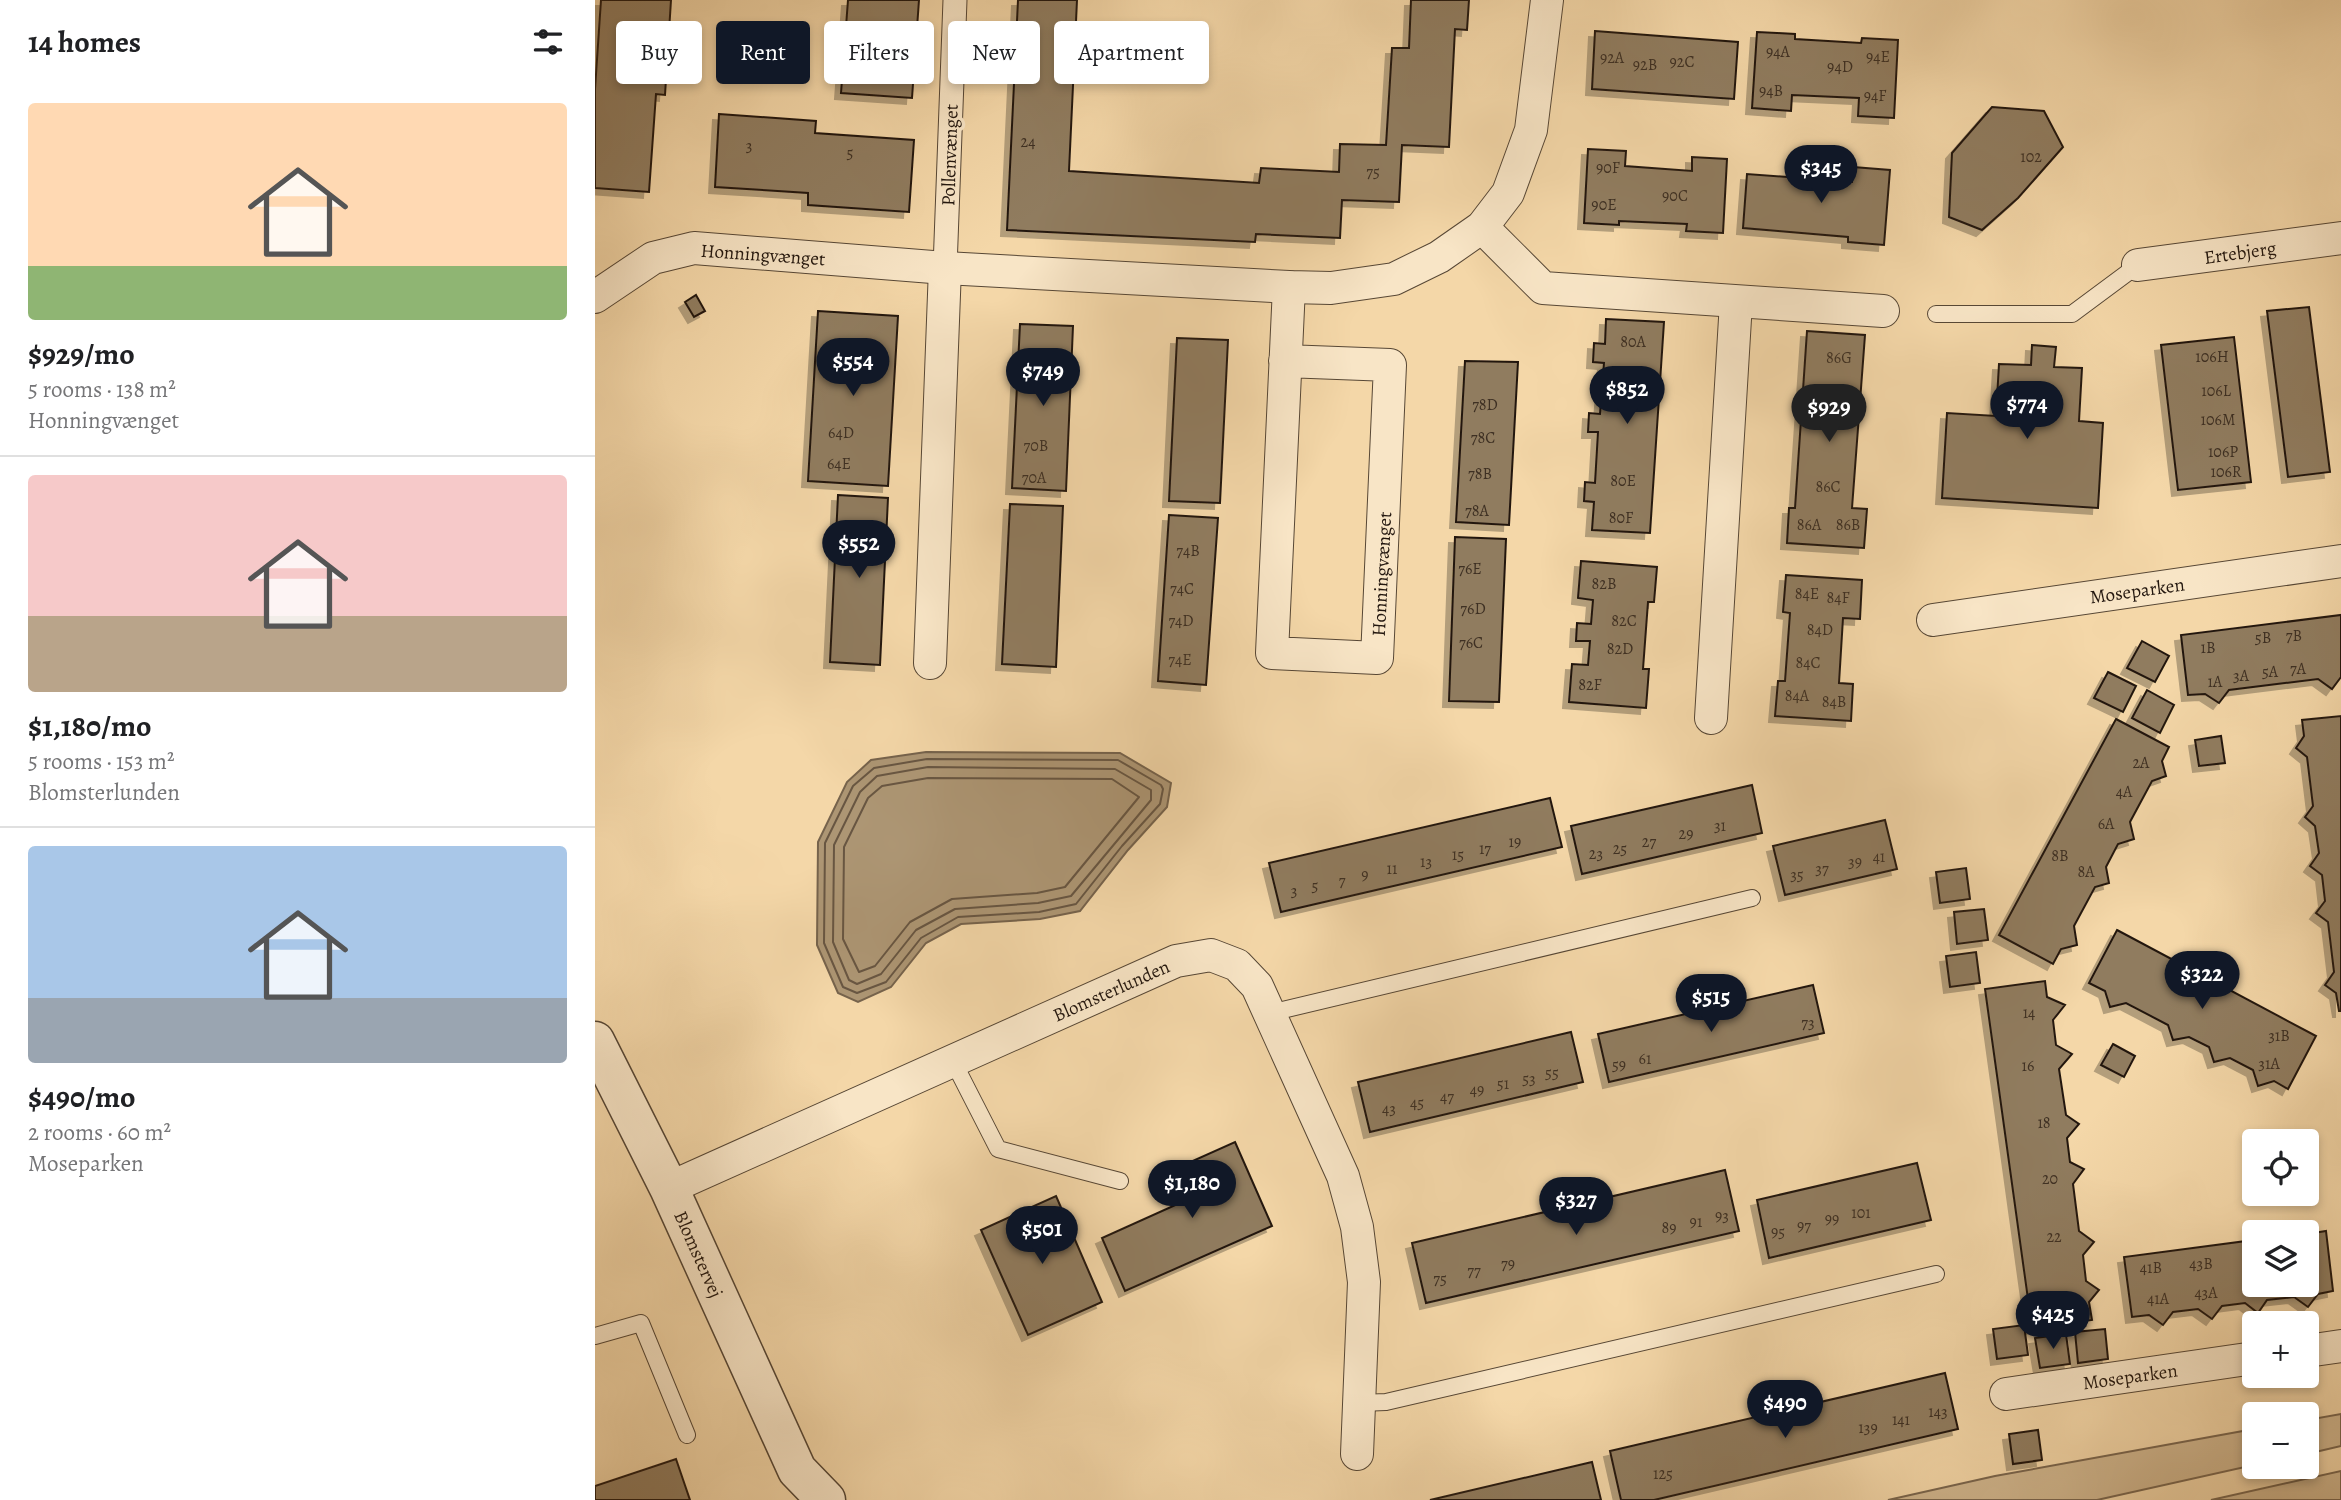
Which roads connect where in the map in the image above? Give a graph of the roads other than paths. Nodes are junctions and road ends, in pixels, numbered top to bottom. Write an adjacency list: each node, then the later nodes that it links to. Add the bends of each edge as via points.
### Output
1 (955, 0): 6 (street, Pollenvænget)
2 (1547, 0): 3 (street, Honningvænget, via 1531,130 1508,193)
3 (1482, 227): 7 (street, Honningvænget, via 1439,257 1394,279 1331,288); 9 (street, via 1543,288)
4 (2341, 238): 5 (street, Ertebjerg)
5 (2138, 265): 11 (lane, via 2072,314)
6 (945, 268): 7 (street, Honningvænget); 8 (street, Honningvænget, via 694,248 653,258); 15 (street)
7 (1289, 287): 12 (street, Honningvænget)
8 (598, 289)
9 (1736, 302): 10 (street); 16 (street)
10 (1883, 311)
11 (1936, 314)
12 (1285, 361): 12 (street, Honningvænget, via 1390,365 1377,657 1272,653)
13 (2341, 561): 14 (street, Moseparken)
14 (1933, 620)
15 (930, 663)
16 (1711, 719)
17 (1752, 898): 18 (lane)
18 (1270, 1013): 20 (street, Blomsterlunden, via 1257,986 1237,965 1211,955 1177,961); 29 (street, Blomsterlunden, via 1343,1176 1357,1227 1364,1282)
19 (595, 1041): 22 (street, Blomstervej)
20 (953, 1060): 21 (lane, via 998,1149); 22 (street, Blomsterlunden)
21 (1120, 1181)
22 (669, 1188): 32 (street, Blomstervej)
23 (1936, 1274): 29 (lane, via 1386,1402)
24 (595, 1336): 30 (lane, via 641,1322)
25 (2341, 1346): 26 (street)
26 (2319, 1349)
27 (2242, 1361): 28 (street, Moseparken)
28 (2005, 1394)
29 (1360, 1403): 31 (street, Blomsterlunden)
30 (687, 1435)
31 (1357, 1454)
32 (798, 1485): 33 (street, Blomstervej)
33 (826, 1500)

